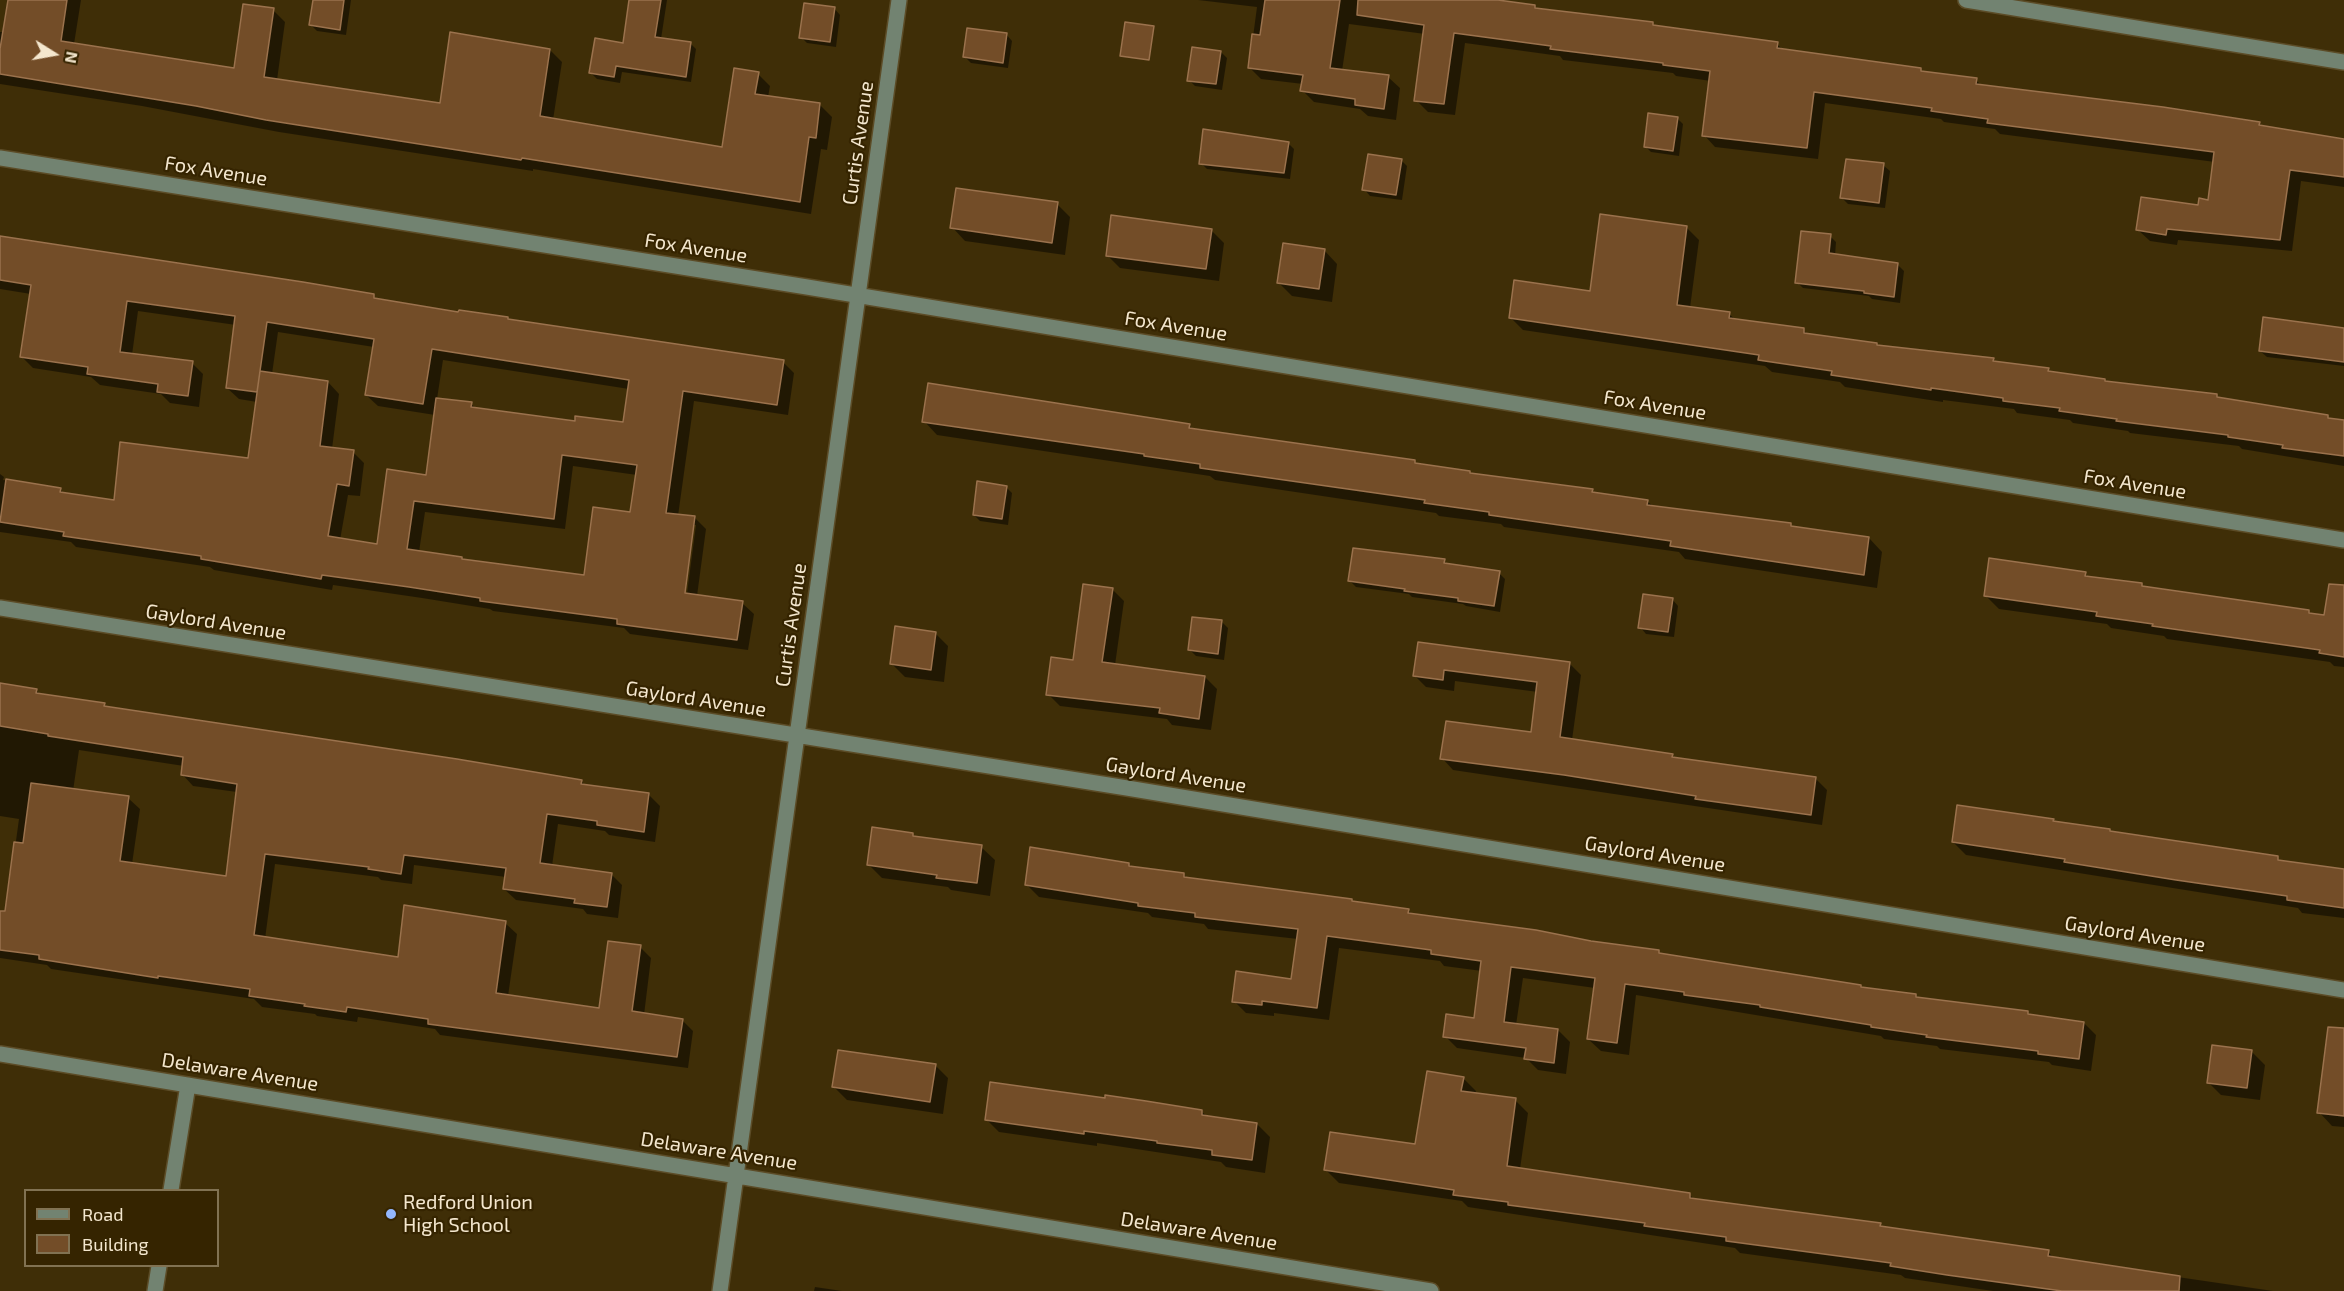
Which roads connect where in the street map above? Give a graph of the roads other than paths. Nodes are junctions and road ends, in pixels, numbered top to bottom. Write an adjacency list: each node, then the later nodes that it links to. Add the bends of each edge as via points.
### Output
1 (899, 0): 5 (street, Curtis Avenue)
2 (1966, 0): 3 (street)
3 (2344, 62)
4 (0, 158): 5 (street, Fox Avenue)
5 (858, 295): 6 (street, Fox Avenue); 8 (street, Curtis Avenue)
6 (2344, 540)
7 (0, 608): 8 (street, Gaylord Avenue)
8 (797, 736): 9 (street, Gaylord Avenue); 12 (street, Curtis Avenue)
9 (2344, 990)
10 (0, 1054): 11 (street, Delaware Avenue)
11 (188, 1085): 12 (street, Delaware Avenue); 13 (street)
12 (736, 1175): 16 (street, Curtis Avenue); 17 (street, Delaware Avenue)
13 (171, 1189)
14 (159, 1267): 15 (street)
15 (154, 1291)
16 (720, 1291)
17 (1431, 1291)

